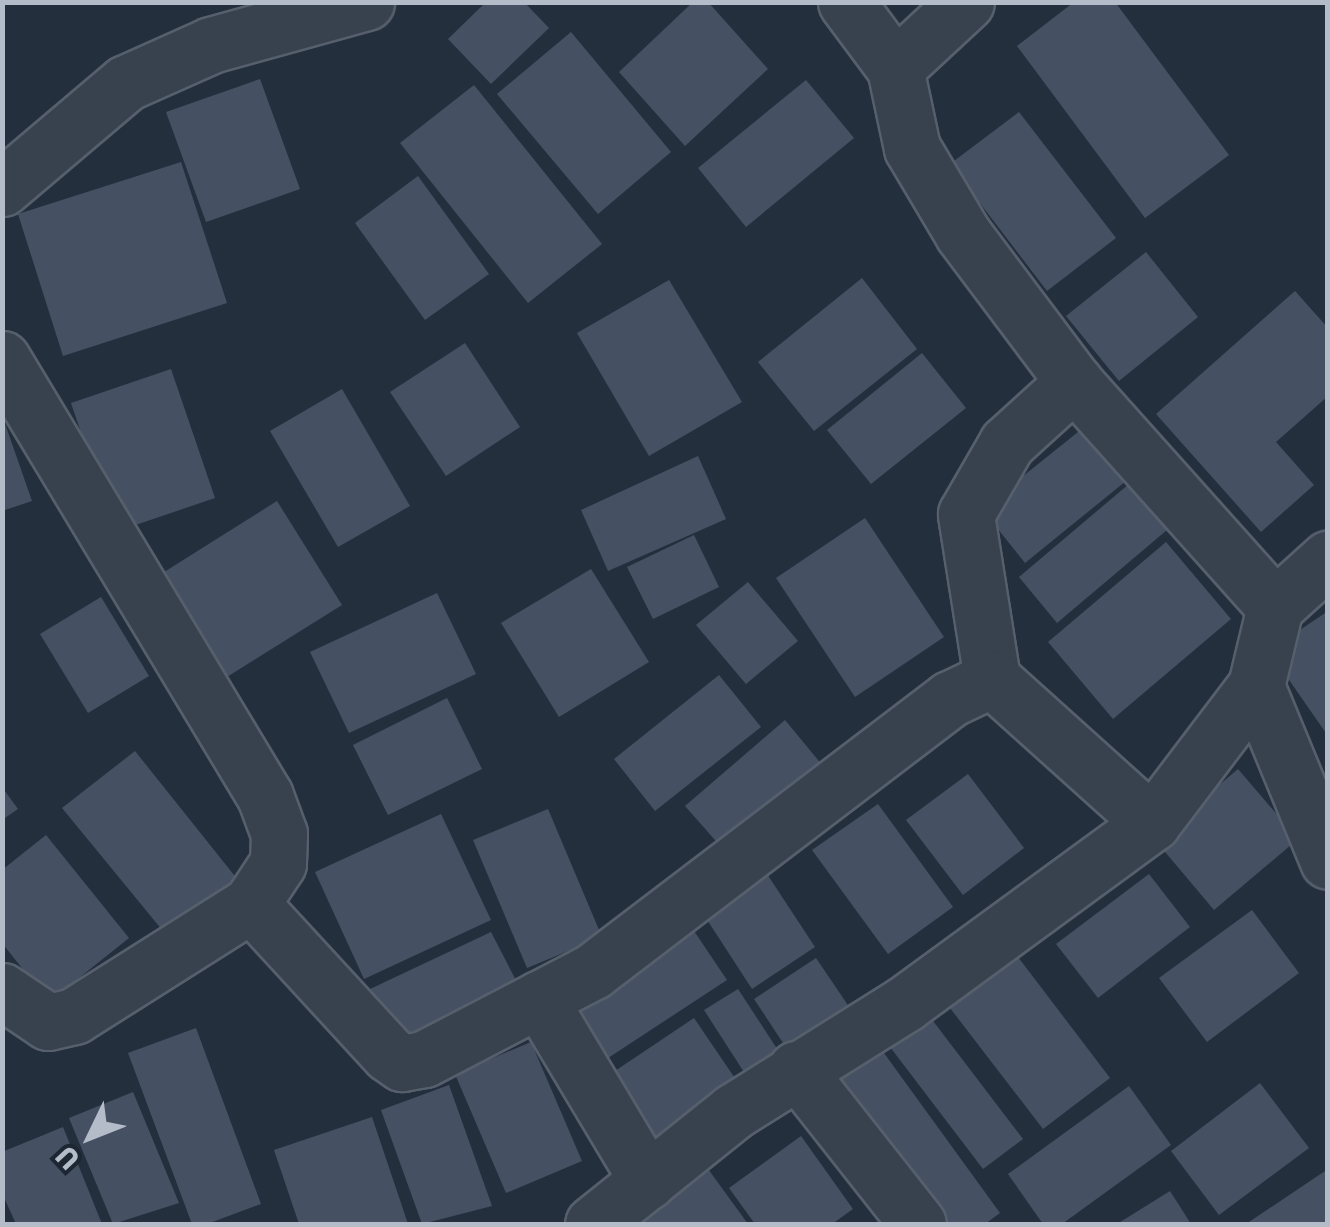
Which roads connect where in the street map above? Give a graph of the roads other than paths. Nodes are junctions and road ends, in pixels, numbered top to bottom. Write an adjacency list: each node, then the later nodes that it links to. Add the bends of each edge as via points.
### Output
1 (366, 2): 4 (street)
2 (846, 2): 5 (street)
3 (966, 2): 5 (street)
4 (298, 11): 6 (street, via 126,83)
5 (895, 68): 8 (street, via 912,148 963,234)
6 (2, 188)
7 (2, 359): 15 (street, via 265,796 280,834 278,864)
8 (1074, 382): 10 (street); 11 (street, via 1006,442 966,514)
9 (1328, 560): 10 (street)
10 (1275, 607): 12 (street)
11 (992, 678): 13 (street); 17 (street, via 950,699 593,971)
12 (1256, 686): 13 (street); 14 (street)
13 (1152, 823): 18 (street, via 906,1003)
14 (1328, 861)
15 (252, 904): 16 (street, via 74,1016 48,1022); 17 (street, via 402,1063 424,1059)
16 (2, 991)
17 (539, 999): 19 (street)
18 (796, 1069): 19 (street); 21 (street)
19 (648, 1182): 20 (street)
20 (593, 1224)
21 (918, 1224)

